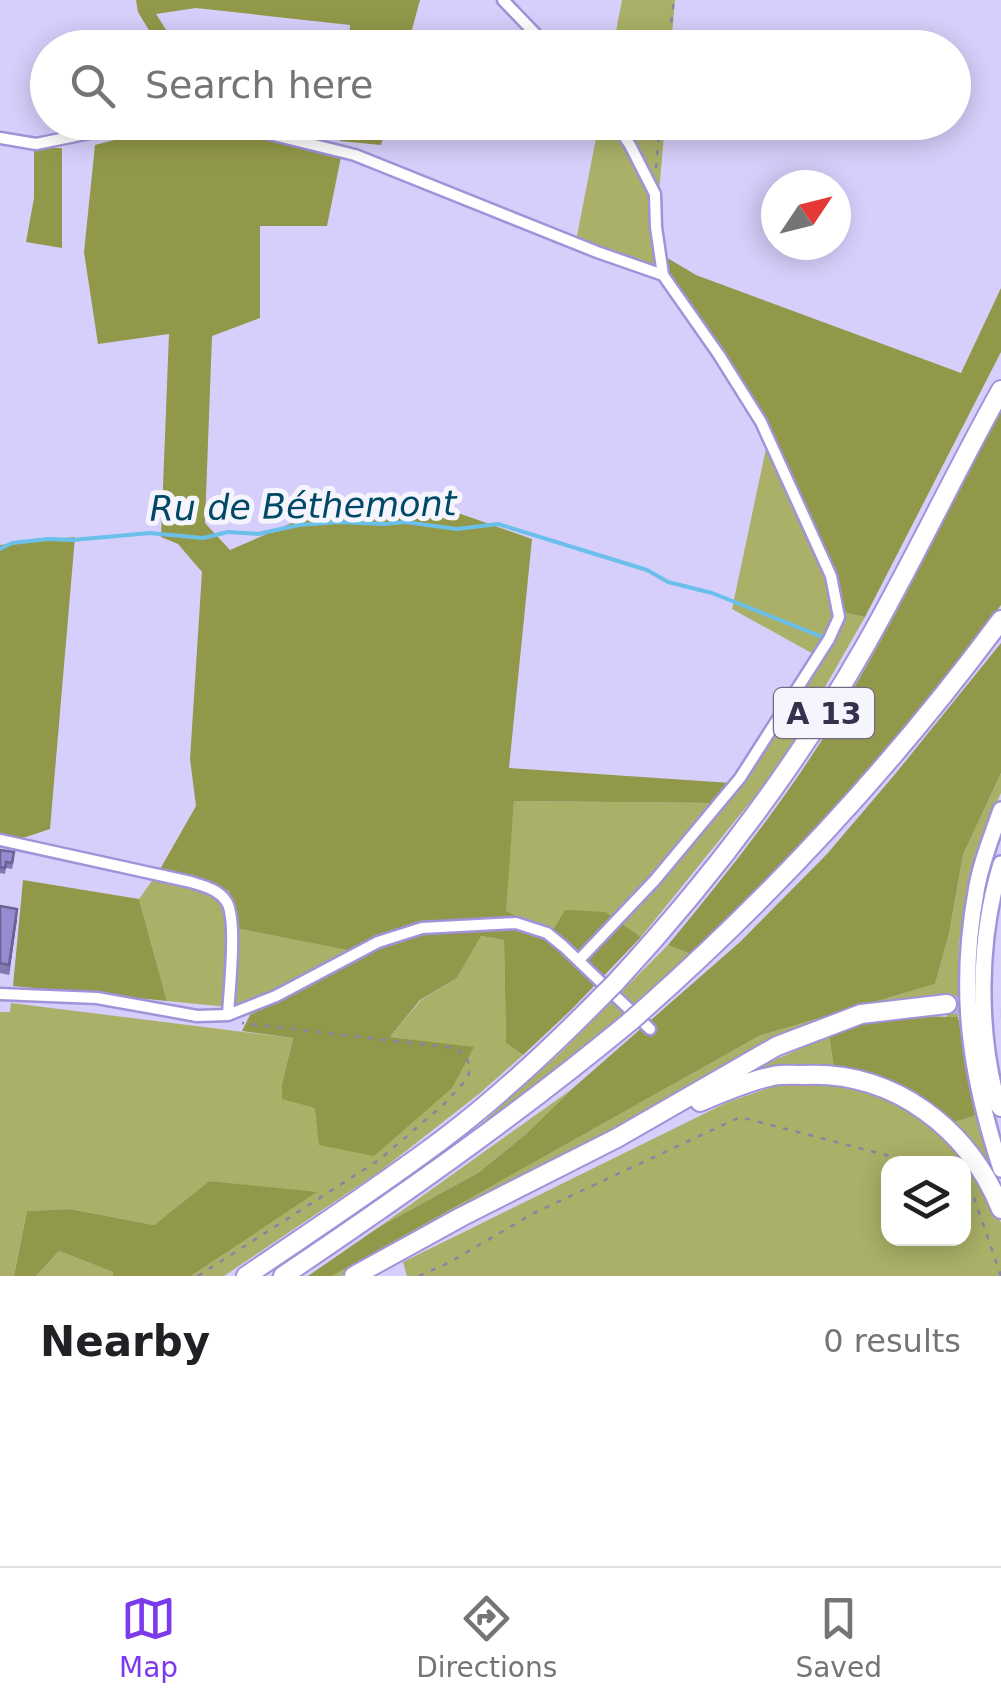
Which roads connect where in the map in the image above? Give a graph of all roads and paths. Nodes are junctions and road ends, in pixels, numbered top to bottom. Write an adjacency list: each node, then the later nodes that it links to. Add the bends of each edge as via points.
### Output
1 (503, 0): 3 (street)
2 (674, 0): 4 (path)
3 (532, 30)
4 (670, 30)
5 (0, 138): 6 (street)
6 (56, 140)
7 (294, 140): 11 (street, via 355,155)
8 (627, 140): 10 (street)
9 (659, 140): 10 (path)
10 (655, 194): 11 (street)
11 (663, 274): 19 (street, via 761,422 831,576 839,617 740,778)
12 (1001, 377): 14 (highway)
13 (1001, 390): 14 (highway, A 13)
14 (988, 412): 31 (highway, A 13, via 864,649 710,874 538,1058 445,1137)
15 (1001, 620): 23 (highway, A 13, via 864,792)
16 (1001, 810): 27 (main road, via 976,890 966,973 969,1038)
17 (0, 840): 22 (street, via 191,882 224,897 232,916)
18 (1001, 864): 24 (main road, via 983,968 984,1021)
19 (579, 960): 22 (street, via 547,934 516,923 422,928 378,942); 23 (street)
20 (0, 994): 22 (street)
21 (947, 1004): 25 (highway, via 861,1014 777,1046)
22 (228, 1015): 30 (path, via 244,1024 454,1048 470,1067 443,1105 379,1160)
23 (641, 1020): 32 (highway, A 13)
24 (999, 1106)
25 (618, 1138): 29 (highway, via 774,1076 828,1074 874,1083 919,1105 962,1143); 33 (highway)
26 (889, 1156): 34 (path, via 740,1117 534,1213)
27 (1001, 1169)
28 (971, 1194): 35 (path)
29 (1001, 1209)
30 (198, 1276)
31 (246, 1276)
32 (283, 1276)
33 (354, 1276)
34 (419, 1276)
35 (1000, 1276)

